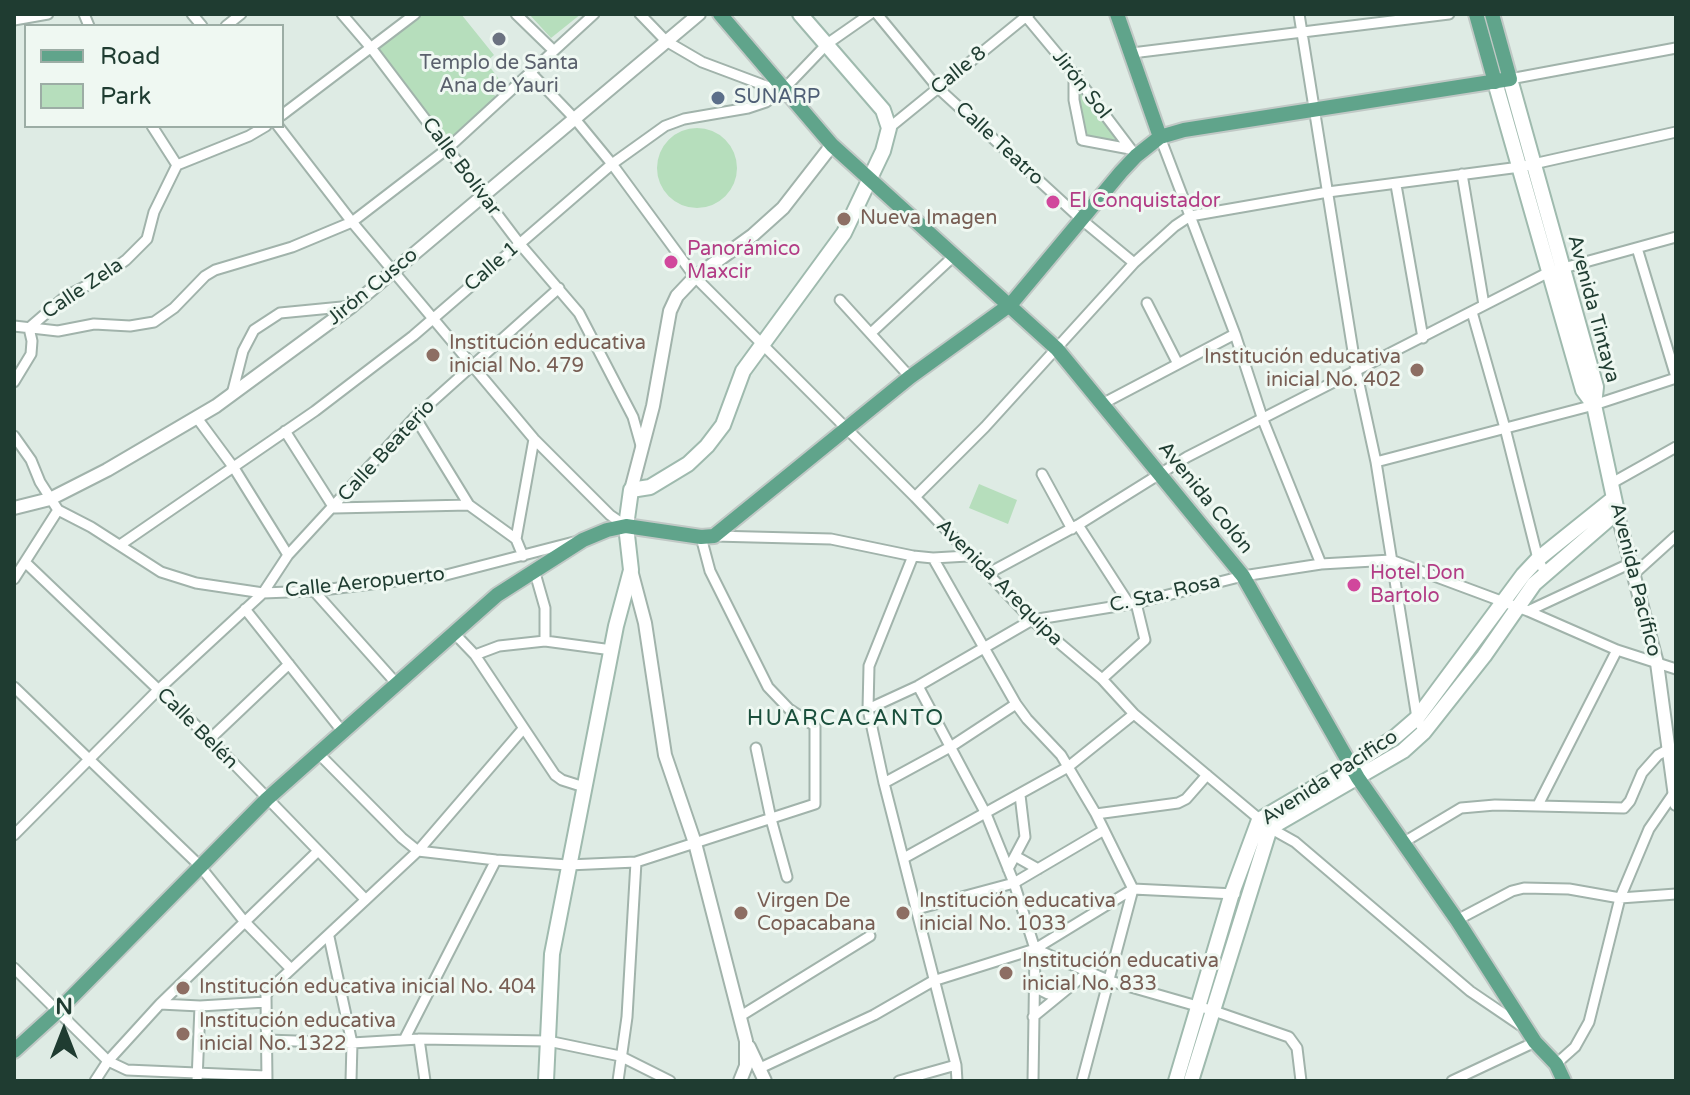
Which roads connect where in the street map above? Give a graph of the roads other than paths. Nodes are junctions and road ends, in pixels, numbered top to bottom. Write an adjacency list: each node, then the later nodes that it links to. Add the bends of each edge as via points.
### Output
1 (44, 14): 18 (street)
2 (342, 14): 23 (street, Calle Bolívar)
3 (415, 14): 23 (street)
4 (516, 14): 24 (street)
5 (594, 14): 24 (street)
6 (640, 14): 20 (street)
7 (699, 14): 20 (street, Jirón Cusco)
8 (720, 14): 30 (main road, Avenida Colón)
9 (800, 14): 21 (main road)
10 (870, 14): 21 (street, Calle 1)
11 (877, 14): 29 (street, Calle Teatro)
12 (1117, 14): 25 (main road)
13 (1299, 14): 19 (street)
14 (1449, 14): 19 (street)
15 (1476, 14): 28 (main road, Avenida Tintaya)
16 (1492, 14): 28 (main road, Avenida Tintaya)
17 (1026, 15): 27 (street, Jirón Sol); 29 (street, Calle 8)
18 (14, 20)
19 (1302, 31): 25 (street); 31 (street)
20 (666, 41): 30 (street, via 702,62); 33 (street, Jirón Cusco)
21 (827, 44): 30 (street, Calle 1); 37 (main road, via 883,110)
22 (1676, 48): 28 (street)
23 (372, 49): 32 (street); 41 (street, Calle Bolívar)
24 (553, 50): 26 (street)
25 (1132, 53): 39 (main road)
26 (530, 72): 33 (street, Avenida Arequipa); 41 (street)
27 (1074, 74): 42 (street, Jirón Sol); 42 (street, via 1082,140)
28 (1502, 80): 31 (main road); 45 (main road, Avenida Tintaya)
29 (938, 88): 37 (street, Calle 8); 52 (street, Calle Teatro)
30 (784, 89): 40 (main road, Avenida Colón); 43 (street, Calle 1, via 748,108 665,126)
31 (1314, 109): 39 (main road); 49 (street)
32 (284, 114)
33 (575, 119): 43 (street, Avenida Arequipa); 50 (street, Jirón Cusco)
34 (153, 128): 44 (street)
35 (263, 128): 44 (street)
36 (280, 128): 53 (street)
37 (889, 128): 47 (main road)
38 (1676, 132): 45 (street)
39 (1160, 137): 42 (main road); 51 (street)
40 (832, 145): 47 (main road, Avenida Colón); 61 (street, via 783,208)
41 (447, 149): 50 (street, Calle Bolívar); 53 (street)
42 (1133, 152): 52 (main road)
43 (612, 164): 55 (street, Calle 1); 61 (street, Avenida Arequipa)
44 (177, 165): 71 (street, Calle Zela, via 147,239 126,260 66,296)
45 (1527, 166): 46 (street); 59 (main road, Avenida Tintaya)
46 (1462, 174): 48 (street); 66 (street)
47 (870, 179): 57 (main road, Avenida Colón); 75 (main road, via 844,233)
48 (1396, 185): 49 (street); 74 (street)
49 (1328, 192): 51 (street); 79 (street)
50 (483, 195): 55 (street, Calle Bolívar); 60 (street, Jirón Cusco)
51 (1190, 216): 58 (street); 73 (street)
52 (1082, 220): 58 (street, Calle Teatro); 65 (main road)
53 (352, 222): 60 (street); 71 (street, via 215,270 154,322 58,331)
54 (1676, 237): 56 (street)
55 (519, 243): 62 (street, Calle Bolívar); 69 (street, Calle 1)
56 (1637, 248): 59 (street); 81 (street)
57 (955, 255): 65 (main road, Avenida Colón); 72 (street)
58 (1134, 263): 76 (street)
59 (1555, 270): 66 (street); 85 (main road, Avenida Tintaya, via 1583,390)
60 (393, 271): 67 (street, Jirón Cusco); 69 (street)
61 (695, 277): 75 (street, Avenida Arequipa); 95 (street, via 670,311)
62 (559, 288): 78 (street, Calle Beaterio); 95 (street, Calle Bolívar, via 591,332 633,417)
63 (840, 300): 72 (street)
64 (1147, 303): 77 (street)
65 (1011, 304): 76 (main road, Avenida Colón); 80 (main road)
66 (1484, 305): 68 (street)
67 (352, 306): 83 (street, Jirón Cusco); 83 (street, via 280,313 254,330)
68 (1472, 312): 74 (street); 89 (street)
69 (433, 319): 78 (street); 91 (street, Calle 1)
70 (14, 326): 71 (street)
71 (29, 328): 82 (street, via 31,354)
72 (871, 333): 80 (street)
73 (1235, 334): 77 (street); 88 (street)
74 (1423, 338): 79 (street)
75 (762, 343): 90 (street, Avenida Arequipa); 100 (main road, via 743,371 723,425 707,446 665,480)
76 (1057, 349): 84 (main road, Avenida Colón); 101 (street)
77 (1178, 364): 84 (street)
78 (472, 366): 86 (street, Calle Beaterio); 93 (street)
79 (1356, 370): 88 (street); 96 (street)
80 (910, 377): 90 (main road)
81 (1676, 378): 85 (street)
82 (14, 382)
83 (232, 394): 87 (street, Jirón Cusco)
84 (1102, 404): 99 (main road, Avenida Colón)
85 (1594, 405): 89 (street); 102 (main road, Avenida Pacífico)
86 (415, 417): 104 (street); 106 (street, Calle Beaterio)
87 (197, 418): 97 (street); 103 (street, Jirón Cusco)
88 (1263, 420): 99 (street); 121 (street)
89 (1505, 428): 96 (street); 122 (street)
90 (849, 430): 101 (street, Avenida Arequipa); 110 (main road)
91 (285, 431): 97 (street, Calle 1); 106 (street)
92 (14, 436): 103 (street)
93 (534, 439): 107 (street); 111 (street)
94 (1676, 447): 102 (street)
95 (642, 450): 100 (street)
96 (1376, 462): 119 (street)
97 (234, 468): 113 (street, Calle 1); 114 (street)
98 (1042, 474): 108 (street)
99 (1160, 475): 108 (street); 127 (main road, Avenida Colón)
100 (631, 490): 107 (main road)
101 (915, 497): 117 (street, Avenida Arequipa)
102 (1614, 498): 122 (main road, Avenida Pacifico); 123 (street, Avenida Pacífico)
103 (54, 505): 105 (street, Jirón Cusco); 113 (street, Calle Aeropuerto); 120 (street)
104 (469, 505): 106 (street); 111 (street)
105 (14, 508)
106 (334, 508): 114 (street, Calle Beaterio)
107 (626, 526): 110 (main road); 112 (main road); 124 (main road)
108 (1075, 527): 126 (street); 131 (street)
109 (1676, 536): 123 (street)
110 (708, 537): 116 (street, via 831,539); 173 (street, via 710,571 768,687 815,726 815,804)
111 (516, 539): 115 (street)
112 (583, 540): 115 (street, Calle Aeropuerto); 125 (main road)
113 (120, 545): 130 (street, Calle Aeropuerto, via 161,572)
114 (288, 555): 130 (street, Calle Beaterio)
115 (523, 556): 129 (street, Calle Aeropuerto, via 446,575)
116 (913, 556): 118 (street); 150 (street, via 869,666)
117 (968, 556): 118 (street); 126 (street, Avenida Arequipa)
118 (933, 558): 138 (street)
119 (1391, 560): 121 (street, C. Sta. Rosa); 132 (street, C. Sta. Rosa); 152 (street)
120 (26, 563): 128 (street); 148 (street, Calle Belén)
121 (1321, 564): 127 (street, C. Sta. Rosa)
122 (1542, 566): 132 (main road, Avenida Pacifico)
123 (1632, 568): 132 (street); 143 (street, Avenida Pacífico)
124 (631, 570): 137 (main road); 178 (street, via 645,623 665,755)
125 (535, 573): 135 (main road, via 497,595); 136 (street, via 545,608)
126 (989, 573): 134 (street, Avenida Arequipa)
127 (1243, 576): 131 (street, C. Sta. Rosa); 163 (main road, Avenida Colón)
128 (14, 579)
129 (314, 591): 130 (street, Calle Aeropuerto); 145 (street)
130 (263, 593): 133 (street, Calle Beaterio)
131 (1133, 604): 134 (street, C. Sta. Rosa); 144 (street, via 1145,640)
132 (1517, 607): 139 (street, C. Sta. Rosa); 140 (main road, Avenida Pacifico)
133 (245, 609): 142 (street); 148 (street, Calle Beaterio)
134 (1032, 620): 138 (street, C. Sta. Rosa); 144 (street, Avenida Arequipa)
135 (453, 632): 141 (street); 145 (main road)
136 (545, 641): 137 (street); 141 (street, via 499,646)
137 (612, 650): 166 (main road)
138 (983, 650): 146 (street, C. Sta. Rosa); 149 (street)
139 (1617, 650): 143 (street, C. Sta. Rosa); 170 (street)
140 (1478, 652): 152 (main road, Avenida Pacifico); 155 (main road, Avenida Pacifico)
141 (475, 655): 153 (street)
142 (289, 664): 154 (street); 156 (street)
143 (1670, 665): 159 (street, Avenida Pacífico)
144 (1102, 679): 151 (street, Avenida Arequipa)
145 (396, 683): 154 (main road)
146 (918, 686): 150 (street, C. Sta. Rosa); 157 (street)
147 (14, 687): 161 (street)
148 (158, 690): 156 (street, Calle Belén); 161 (street, Calle Beaterio)
149 (1016, 704): 157 (street); 162 (street)
150 (868, 709): 165 (street)
151 (1134, 714): 162 (street); 164 (street, Avenida Arequipa)
152 (1417, 718): 155 (street); 163 (main road, Avenida Pacifico)
153 (523, 729): 166 (street, via 555,775); 179 (street)
154 (342, 731): 160 (main road)
155 (1424, 732): 163 (main road, Avenida Pacifico, via 1403,751)
156 (210, 739): 169 (street, Calle Belén)
157 (952, 746): 165 (street); 171 (street)
158 (756, 748): 173 (street)
159 (1669, 749): 168 (street, Avenida Pacífico); 170 (street, via 1642,773 1624,808)
160 (319, 754): 169 (main road); 179 (street)
161 (90, 760): 175 (street, Calle Beaterio); 185 (street)
162 (1068, 767): 167 (street); 172 (street)
163 (1355, 772): 174 (main road, Avenida Pacifico); 177 (main road, Avenida Colón)
164 (1207, 775): 172 (street, via 1178,803); 174 (street, Avenida Arequipa)
165 (884, 783): 182 (street)
166 (584, 787): 186 (main road)
167 (1020, 795): 171 (street); 181 (street, via 1025,832)
168 (1675, 795): 195 (street, via 1649,829)
169 (267, 799): 180 (street, Calle Belén); 185 (main road)
170 (1538, 805): 177 (street, via 1461,808)
171 (986, 814): 182 (street); 187 (street)
172 (1096, 814): 176 (street)
173 (771, 819): 178 (street); 189 (street)
174 (1265, 824): 192 (main road, Avenida Pacifico); 194 (main road, Avenida Pacifico); 217 (street, Avenida Arequipa, via 1295,842 1470,991)
175 (16, 829)
176 (1104, 830): 188 (street); 191 (street)
177 (1404, 842): 198 (main road, Avenida Colón)
178 (695, 843): 184 (street); 215 (street)
179 (418, 851): 183 (street); 196 (street)
180 (317, 852): 196 (street, Calle Belén); 199 (street)
181 (1015, 856): 187 (street); 188 (street)
182 (904, 858): 197 (street)
183 (496, 860): 186 (street); 220 (street)
184 (636, 862): 186 (street); 225 (street)
185 (199, 865): 199 (street); 214 (main road)
186 (568, 865): 221 (main road, via 552,954)
187 (1008, 869): 190 (street)
188 (1038, 869): 190 (street)
189 (787, 877)
190 (1014, 883): 197 (street); 202 (street)
191 (1133, 889): 192 (street); 202 (street); 207 (street)
192 (1232, 893): 194 (street); 213 (main road, Avenida Pacifico)
193 (1676, 894): 195 (street)
194 (1249, 896): 213 (main road, Avenida Pacifico)
195 (1620, 898): 198 (street, via 1524,888); 227 (street, via 1589,1022 1575,1047)
196 (365, 899): 201 (street)
197 (917, 909): 206 (street)
198 (1457, 920): 217 (main road, Avenida Colón)
199 (244, 921): 204 (street); 211 (street)
200 (870, 936): 215 (street)
201 (329, 937): 204 (street); 223 (street)
202 (1035, 949): 205 (street); 206 (street); 208 (street)
203 (14, 968): 214 (street)
204 (291, 969): 210 (street, via 269,990)
205 (1088, 972): 207 (street); 209 (street)
206 (933, 981): 228 (street); 229 (street)
207 (1110, 981): 213 (street); 244 (street)
208 (1034, 987): 209 (street); 216 (street)
209 (1060, 994): 216 (street)
210 (266, 1002): 212 (street); 219 (street)
211 (160, 1004): 212 (street); 226 (street)
212 (200, 1006): 231 (street)
213 (1205, 1008): 245 (main road, Avenida Pacifico); 246 (main road, Avenida Pacifico); 247 (street, via 1289,1037 1297,1048)
214 (57, 1012): 224 (main road); 226 (street)
215 (739, 1017): 222 (street)
216 (1033, 1017): 243 (street)
217 (1532, 1036): 227 (main road, Avenida Colón); 248 (street)
218 (419, 1039): 220 (street); 221 (street); 235 (street)
219 (267, 1040): 223 (street); 232 (street)
220 (404, 1040): 223 (street)
221 (548, 1041): 225 (street); 236 (main road)
222 (746, 1041): 229 (street); 239 (street)
223 (352, 1043): 234 (street)
224 (14, 1051)
225 (620, 1056): 237 (street); 238 (street)
226 (108, 1061): 230 (street); 233 (street)
227 (1556, 1064): 249 (main road, Avenida Colón)
228 (956, 1065): 241 (street); 242 (street)
229 (758, 1069): 240 (street)
230 (128, 1076): 231 (street)
231 (197, 1077): 232 (street)
232 (267, 1079)
233 (95, 1081)
234 (351, 1081)
235 (425, 1081)
236 (546, 1081)
237 (618, 1081)
238 (670, 1081)
239 (740, 1081)
240 (765, 1081)
241 (899, 1081)
242 (957, 1081)
243 (1033, 1081)
244 (1082, 1081)
245 (1176, 1081)
246 (1191, 1081)
247 (1301, 1081)
248 (1452, 1081)
249 (1564, 1081)

